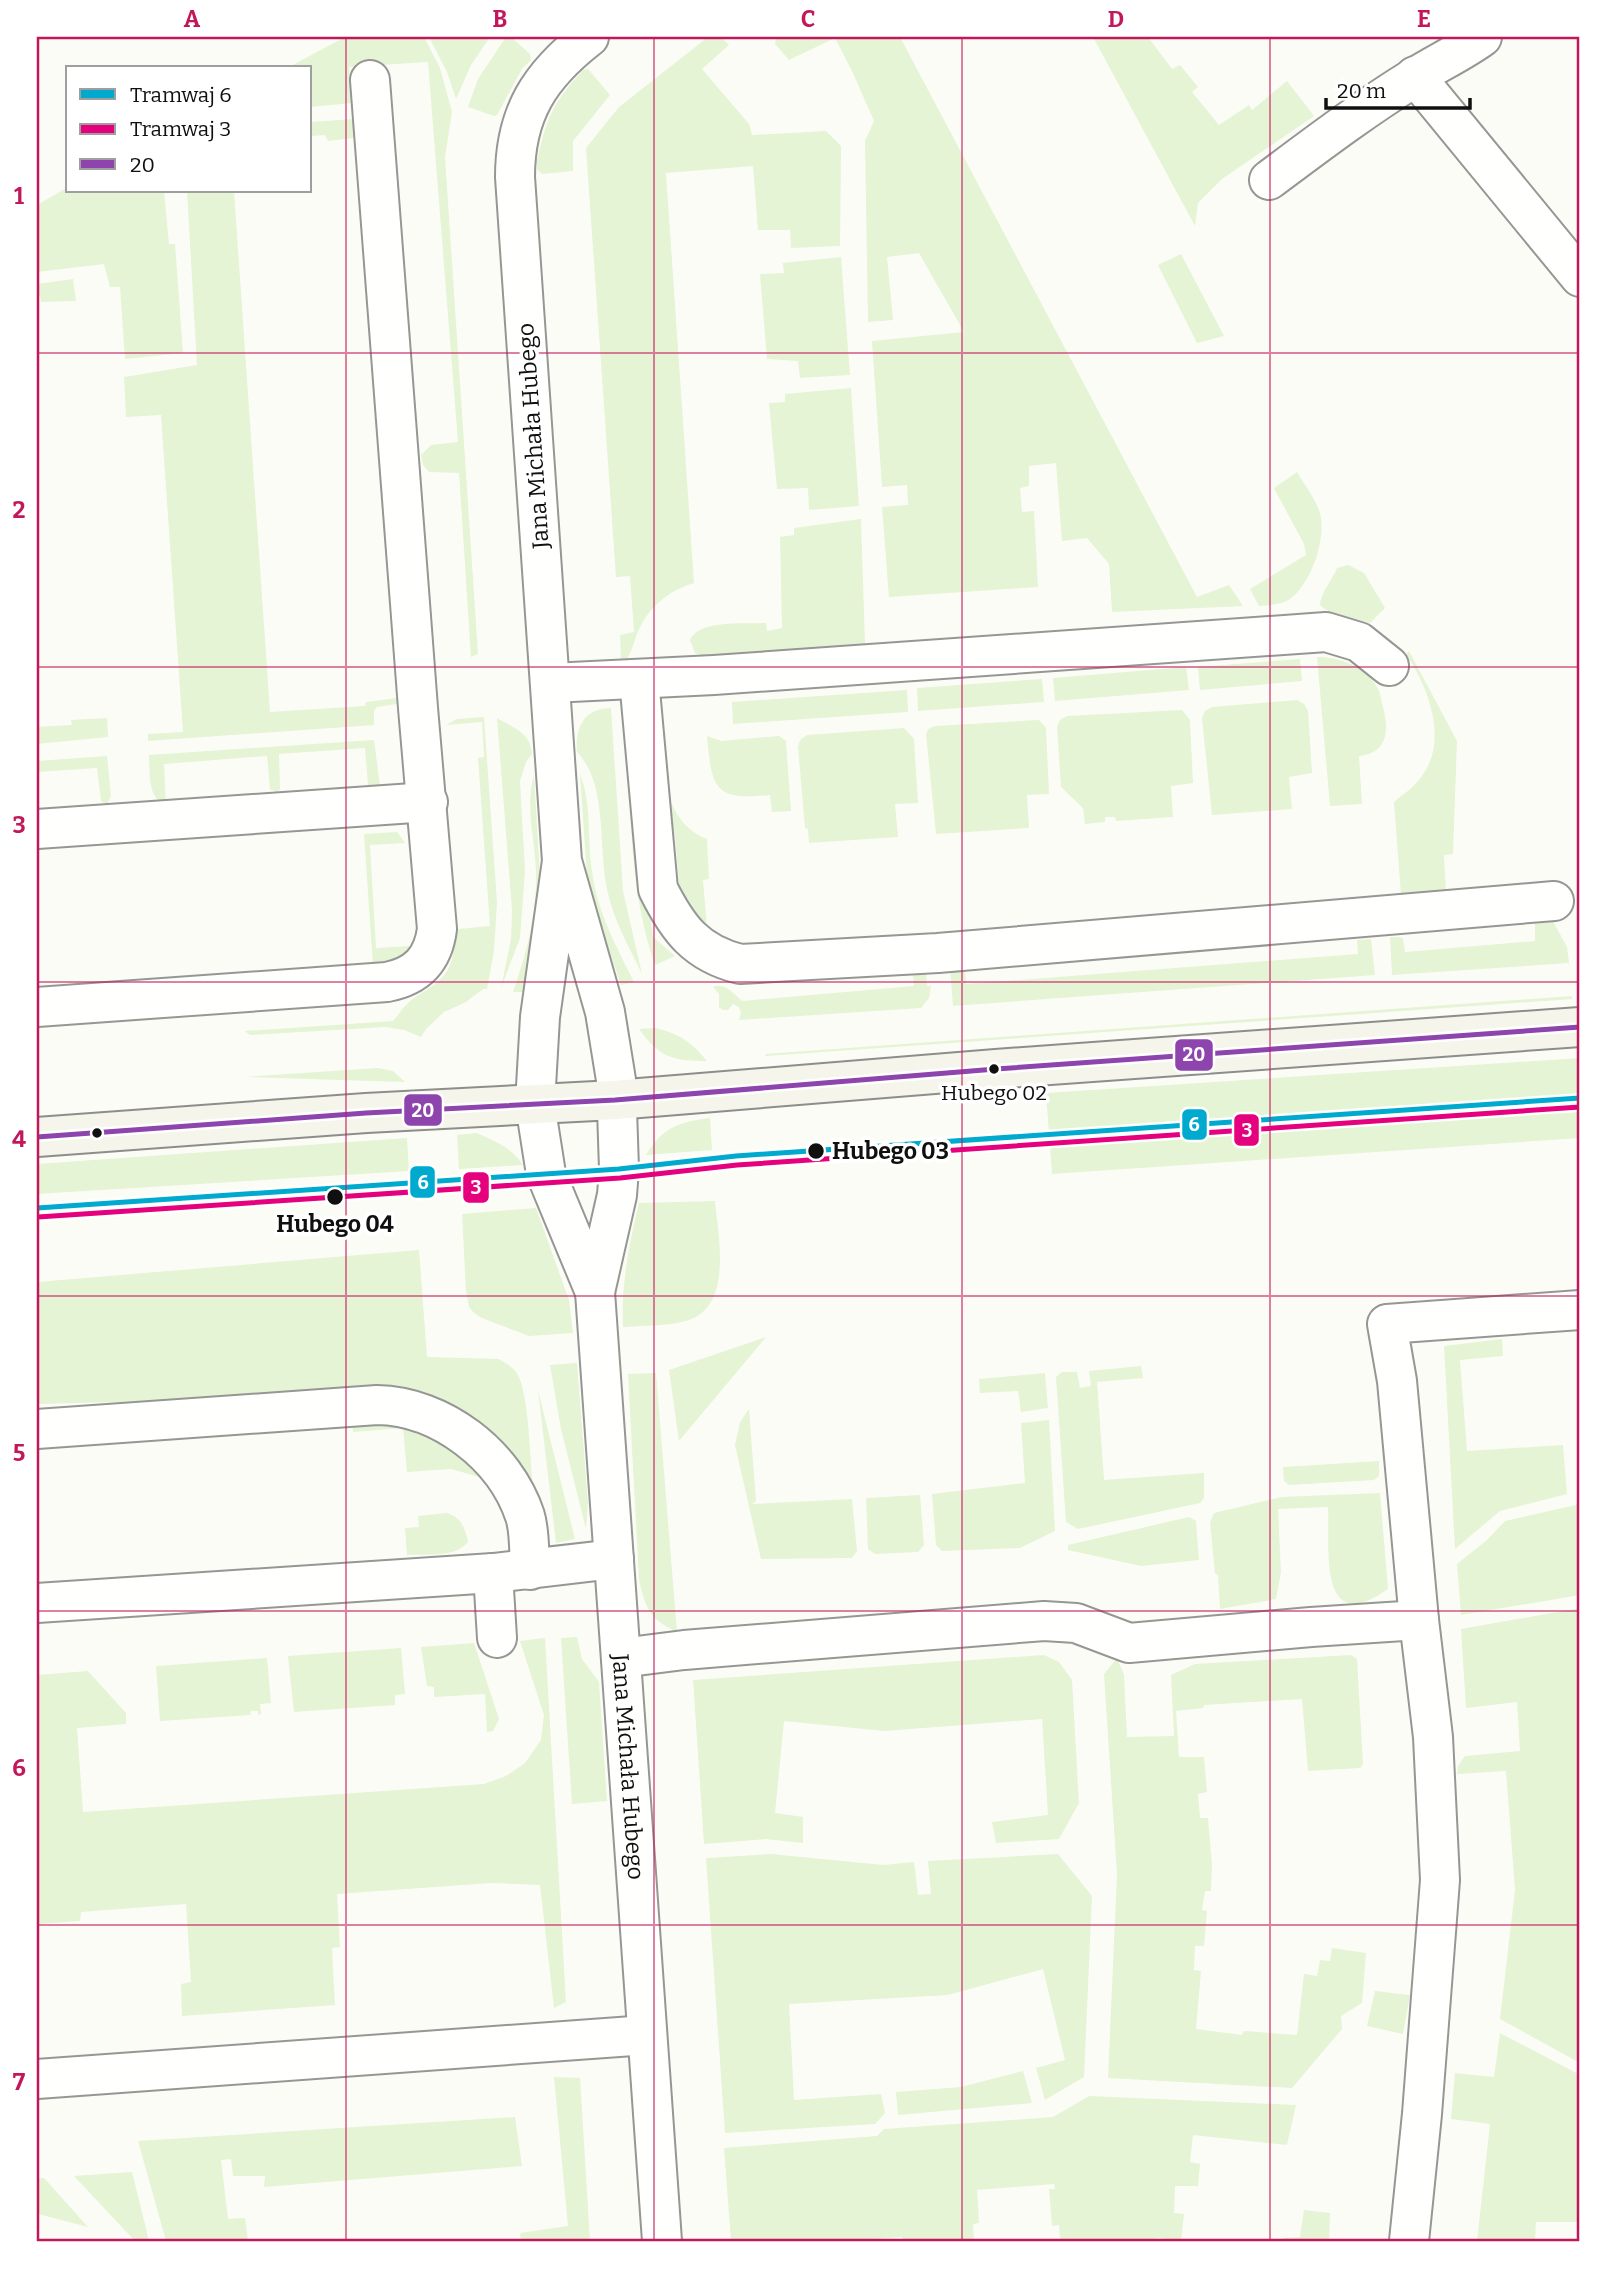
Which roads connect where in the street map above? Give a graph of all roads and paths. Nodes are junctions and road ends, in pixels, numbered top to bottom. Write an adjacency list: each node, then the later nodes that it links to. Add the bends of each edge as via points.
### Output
1 (589, 37): 9 (street, Jana Michała Hubego, via 549,73 531,99 514,163)
2 (1482, 37): 3 (street)
3 (1415, 76): 5 (street); 6 (street)
4 (370, 80): 10 (street)
5 (1269, 180)
6 (1580, 277)
7 (1389, 666): 8 (street, via 1359,642 1326,632)
8 (639, 679): 9 (street); 13 (street, via 658,889 670,913 695,943 711,955 740,964 952,952)
9 (551, 683): 12 (street, Jana Michała Hubego)
10 (428, 802): 11 (street); 14 (street, via 435,946 418,969 403,979)
11 (37, 829)
12 (562, 862): 16 (street, Jana Michała Hubego, via 606,1012); 17 (street, Jana Michała Hubego, via 539,1027)
13 (1553, 901)
14 (37, 1007)
15 (1580, 1027): 16 (street)
16 (615, 1100): 17 (street); 19 (street, Jana Michała Hubego, via 617,1195)
17 (535, 1104): 18 (street); 19 (street, Jana Michała Hubego, via 546,1174)
18 (37, 1137)
19 (595, 1292): 22 (street, Jana Michała Hubego)
20 (1580, 1310): 25 (street, via 1387,1324 1397,1381)
21 (37, 1429): 23 (street, via 353,1406 397,1405 418,1410 468,1440 512,1487 526,1518)
22 (614, 1559): 23 (street); 27 (street, Jana Michała Hubego)
23 (512, 1572): 24 (street); 26 (street)
24 (37, 1603)
25 (1419, 1620): 27 (street, via 1129,1643 1076,1623 1044,1621); 31 (street, via 1433,1737 1440,1880)
26 (497, 1638)
27 (621, 1658): 28 (street, Jana Michała Hubego)
28 (647, 2035): 29 (street); 30 (street, Jana Michała Hubego)
29 (37, 2079)
30 (662, 2241)
31 (1409, 2241)

